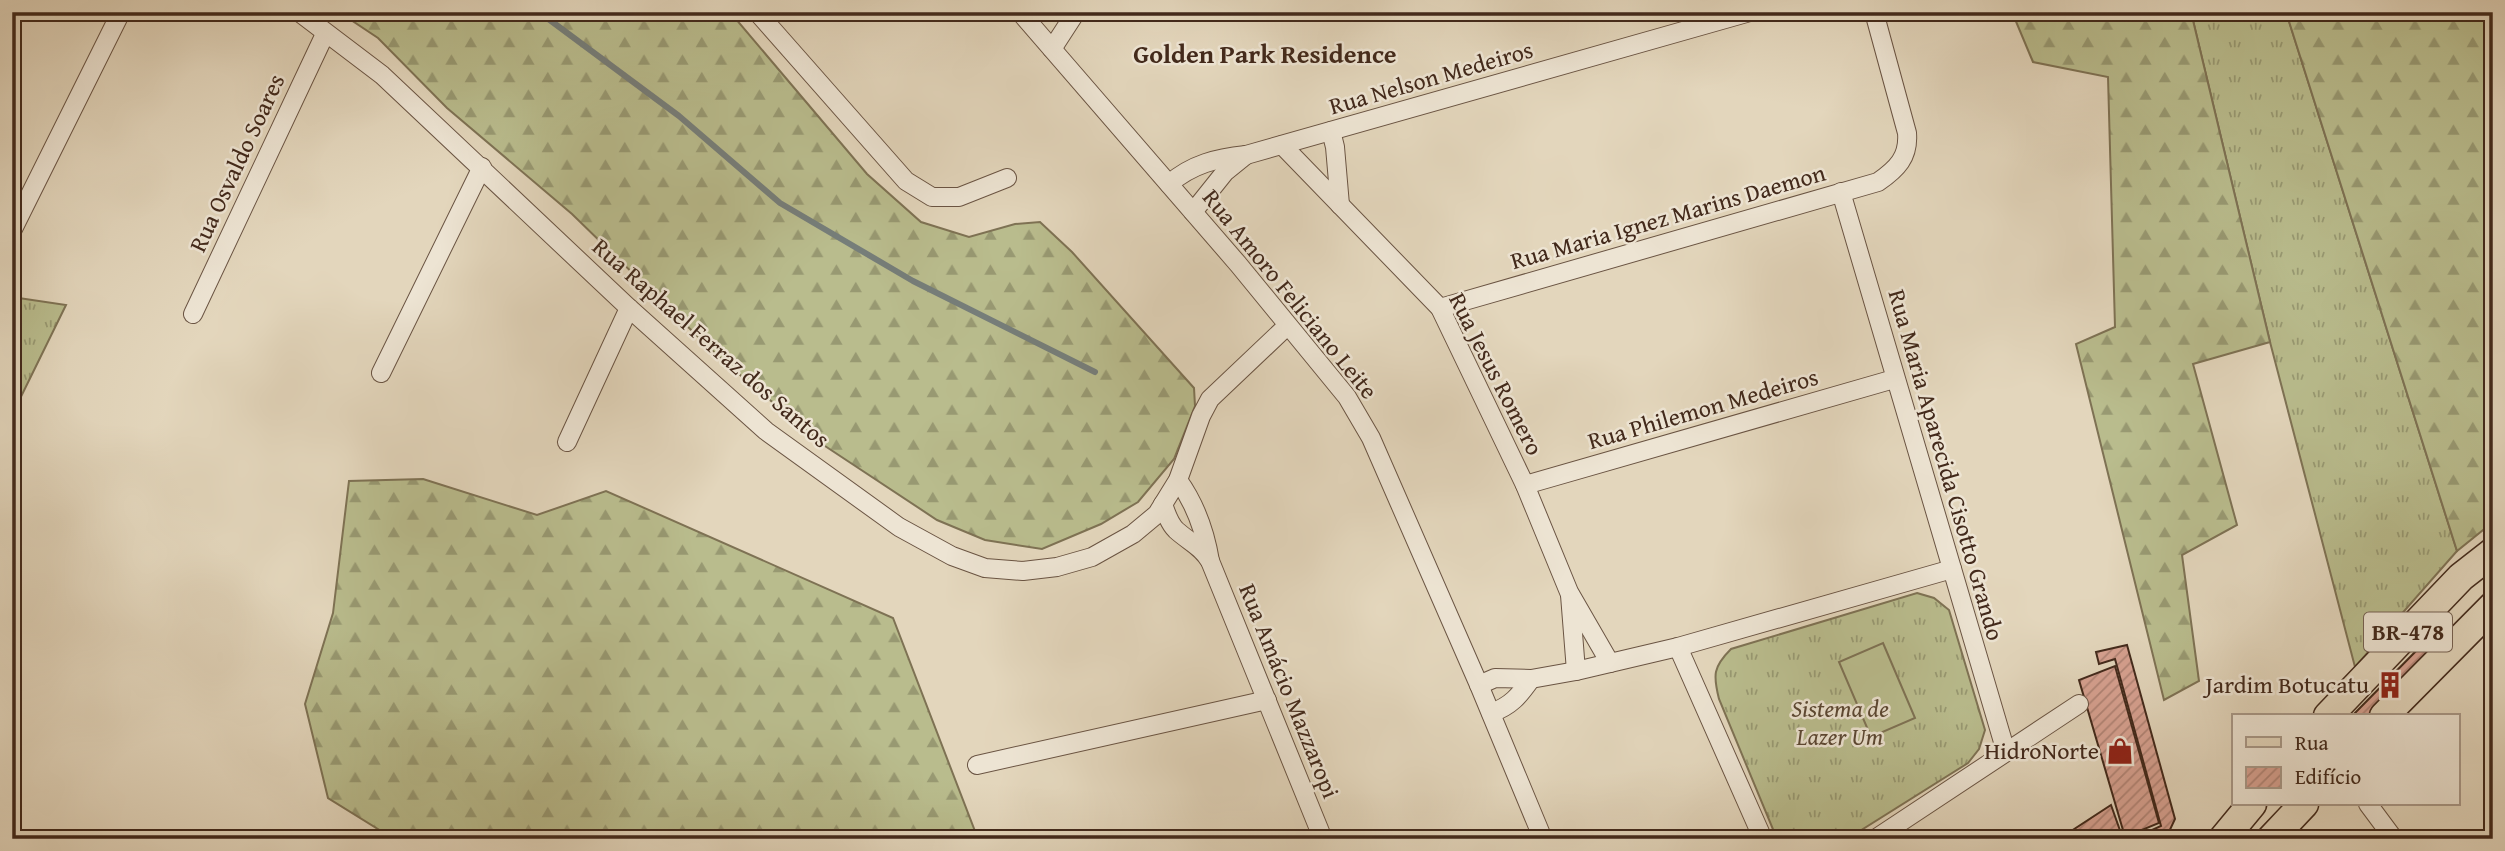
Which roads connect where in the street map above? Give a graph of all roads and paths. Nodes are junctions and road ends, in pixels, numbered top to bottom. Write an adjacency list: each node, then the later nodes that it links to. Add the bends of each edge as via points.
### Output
1 (121, 12): 19 (street)
2 (299, 12): 8 (street, Rua Raphael Ferraz dos Santos)
3 (757, 12): 14 (street, via 906,181 932,197 959,197)
4 (1076, 12): 9 (street)
5 (1750, 12): 10 (street, Rua Nelson Medeiros)
6 (1874, 12): 16 (street, Rua Maria Ignez Marins Daemon, via 1908,145 1902,162 1878,182)
7 (1026, 14): 9 (street, Rua Amoro Feliciano Leite)
8 (325, 34): 13 (street, Rua Raphael Ferraz dos Santos, via 382,75); 22 (street, Rua Osvaldo Soares)
9 (1052, 49): 15 (street, Rua Amoro Feliciano Leite)
10 (1331, 131): 11 (street, Rua Nelson Medeiros); 17 (street)
11 (1282, 145): 12 (street, Rua Nelson Medeiros); 17 (street, Rua Jesus Romero)
12 (1246, 155): 15 (street, Rua Nelson Medeiros, via 1199,164); 18 (street, Rua Nelson Medeiros, via 1225,172)
13 (482, 167): 20 (street, Rua Raphael Ferraz dos Santos); 24 (street)
14 (1007, 178)
15 (1169, 184): 18 (street, Rua Amoro Feliciano Leite)
16 (1841, 192): 21 (street, Rua Maria Ignez Marins Daemon); 25 (street, Rua Maria Aparecida Cisotto Grando)
17 (1340, 205): 21 (street, Rua Jesus Romero)
18 (1192, 212): 23 (street, Rua Amoro Feliciano Leite)
19 (12, 231)
20 (629, 308): 26 (street); 31 (street, Rua Raphael Ferraz dos Santos, via 766,431 899,527 952,556 985,568 1034,570 1092,557)
21 (1440, 308): 28 (street, Rua Jesus Romero)
22 (192, 314)
23 (1287, 326): 27 (street, Rua Raphael Ferraz dos Santos, via 1210,400); 41 (street, Rua Amoro Feliciano Leite, via 1347,397 1371,438)
24 (382, 373)
25 (1895, 379): 28 (street, Rua Philemon Medeiros); 34 (street, Rua Maria Aparecida Cisotto Grando)
26 (567, 442)
27 (1178, 480): 29 (street, Rua Raphael Ferraz dos Santos); 33 (street, Rua Amácio Mazzaropi, via 1206,534)
28 (1525, 485): 35 (street, Rua Jesus Romero)
29 (1163, 504): 30 (street, Rua Amácio Mazzaropi); 31 (street, Rua Raphael Ferraz dos Santos)
30 (1171, 524): 31 (street, via 1154,523); 33 (street, Rua Amácio Mazzaropi)
31 (1133, 534)
32 (2493, 552): 45 (main road, BR-478, via 2461,577)
33 (1210, 561): 42 (street, Rua Amácio Mazzaropi)
34 (1952, 569): 37 (street); 47 (street, Rua Maria Aparecida Cisotto Grando)
35 (1569, 592): 38 (street, Rua Jesus Romero); 39 (street, Rua Jesus Romero)
36 (2493, 606): 46 (main road, BR-478)
37 (1678, 647): 38 (street); 54 (street)
38 (1610, 663): 39 (street)
39 (1576, 671): 40 (street)
40 (1531, 679): 41 (street, via 1495,678); 44 (street, via 1507,708)
41 (1479, 685): 44 (street, Rua Amoro Feliciano Leite)
42 (1267, 700): 48 (street); 52 (street, Rua Amácio Mazzaropi)
43 (2079, 704): 47 (street)
44 (1491, 713): 53 (street, Rua Amoro Feliciano Leite)
45 (2330, 714)
46 (2386, 714)
47 (2006, 752): 55 (street)
48 (977, 765)
49 (2250, 806): 56 (main road)
50 (2302, 806): 57 (main road)
51 (2369, 806): 58 (street)
52 (1323, 839)
53 (1543, 839)
54 (1763, 839)
55 (1875, 839)
56 (2223, 839)
57 (2271, 839)
58 (2394, 839)

